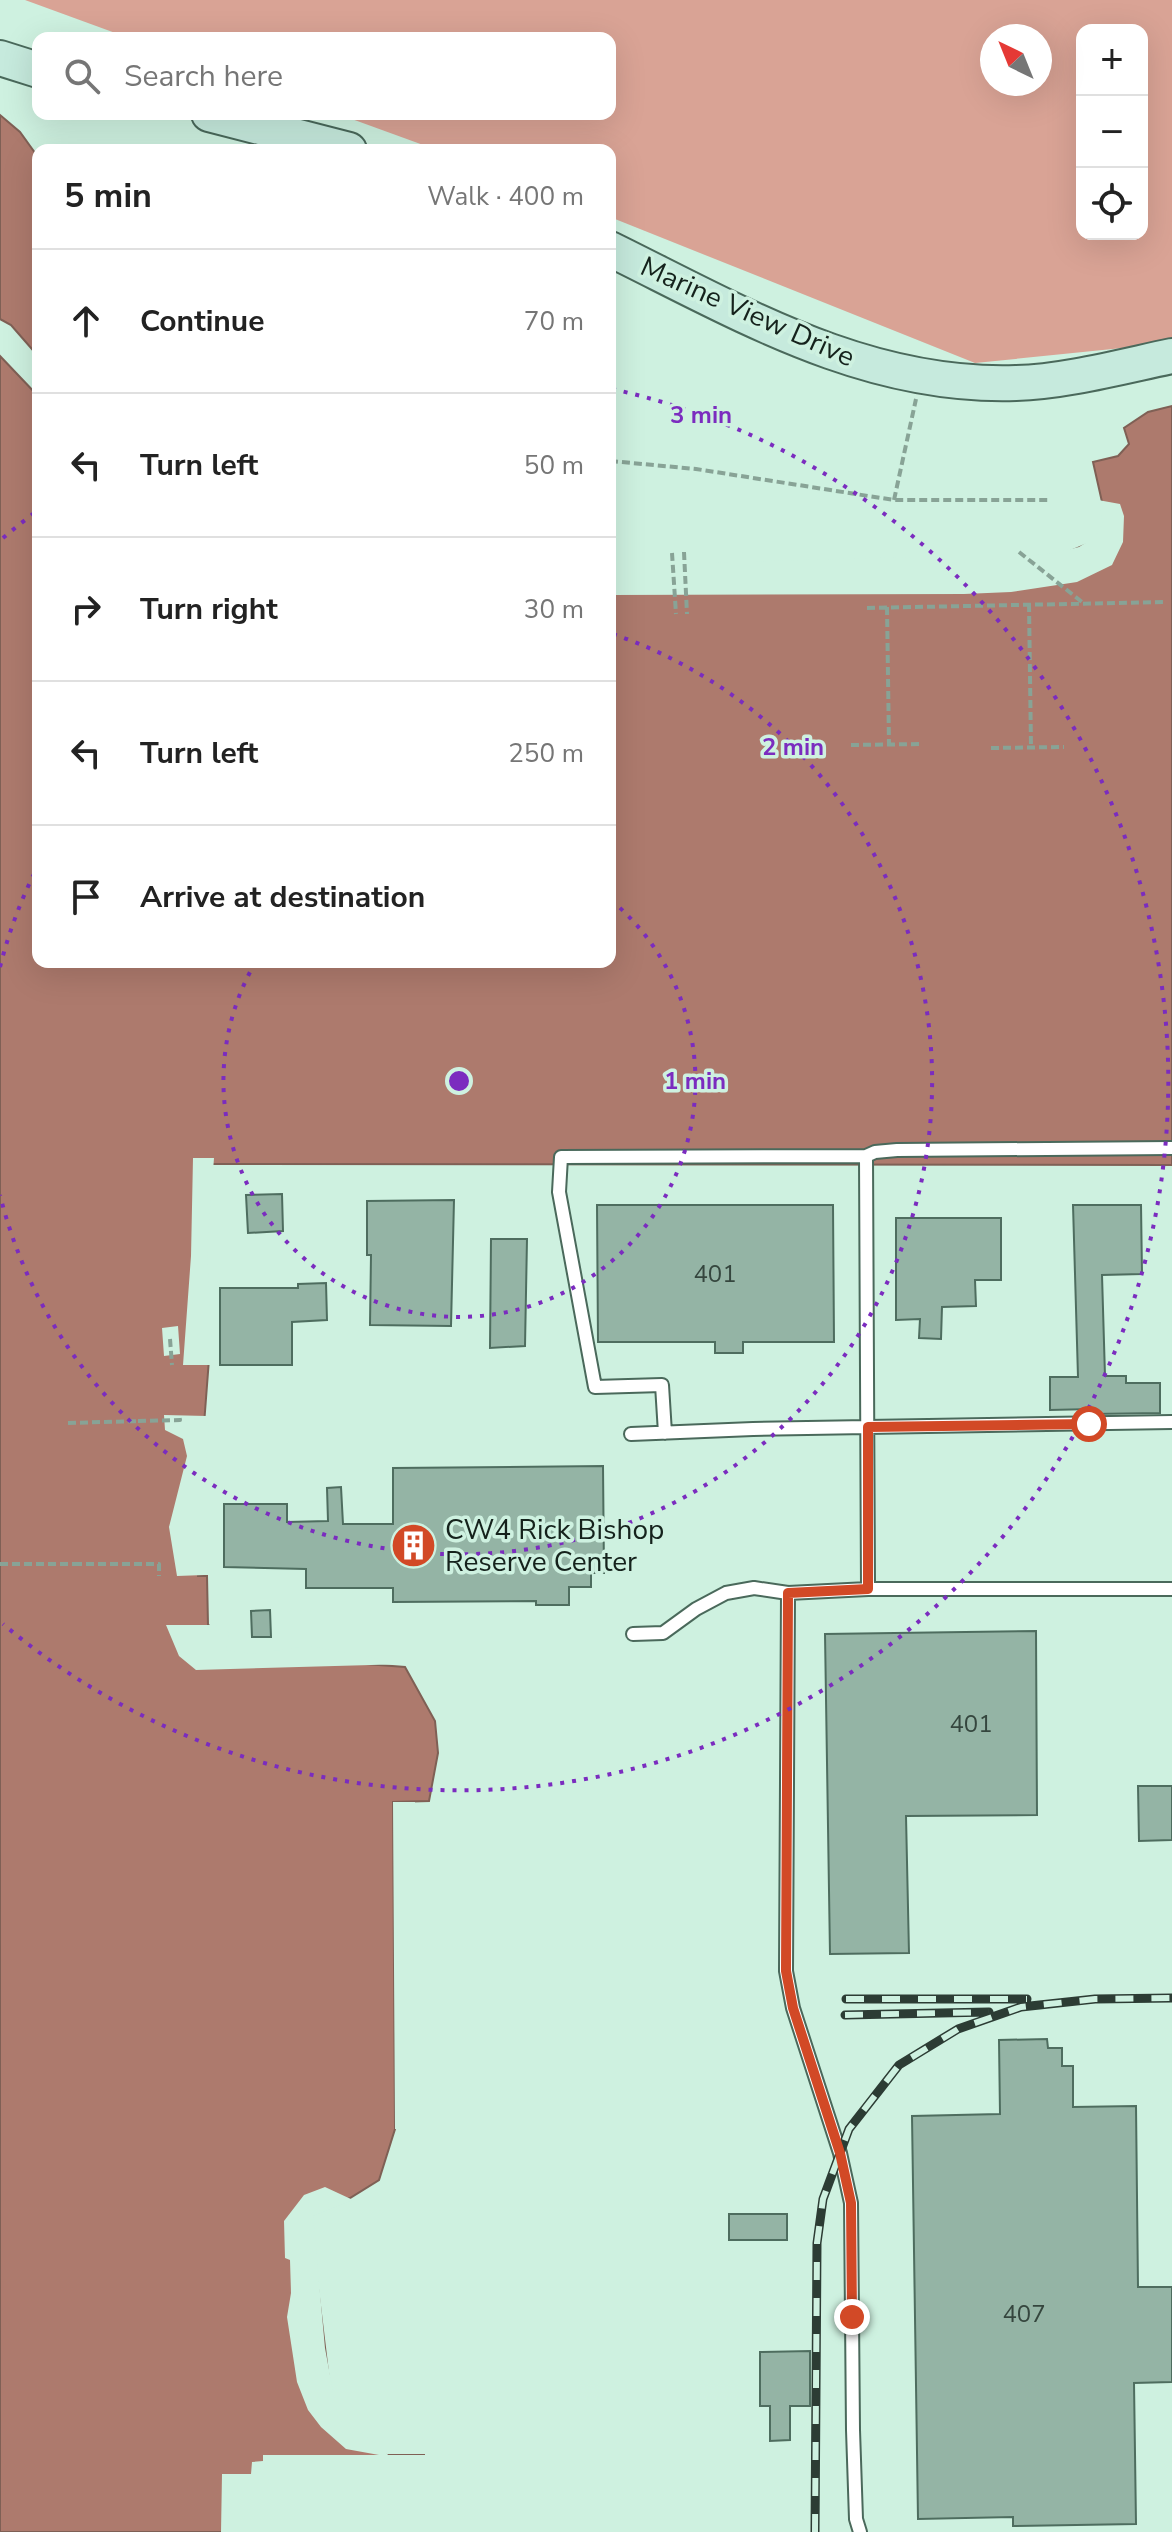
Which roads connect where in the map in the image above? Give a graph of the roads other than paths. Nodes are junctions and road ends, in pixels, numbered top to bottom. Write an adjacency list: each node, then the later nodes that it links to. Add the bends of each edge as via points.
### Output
1 (0, 58): 2 (main road)
2 (32, 68)
3 (232, 120): 4 (main road)
4 (326, 144)
5 (616, 252): 6 (main road, Marine View Drive, via 805,343 920,377 1017,383)
6 (1172, 356)
7 (1172, 1148): 8 (lane, via 897,1150)
8 (866, 1156): 10 (lane); 11 (lane, via 561,1157 559,1192 595,1387 662,1385)
9 (1172, 1422): 10 (lane)
10 (868, 1427): 11 (lane); 13 (lane)
11 (665, 1433): 12 (lane)
12 (631, 1434)
13 (868, 1589): 14 (lane); 15 (lane)
14 (1172, 1589)
15 (788, 1593): 16 (lane, via 754,1588 726,1593 663,1633); 17 (lane, via 786,1971 851,2203 853,2430)
16 (633, 1634)
17 (860, 2532)

